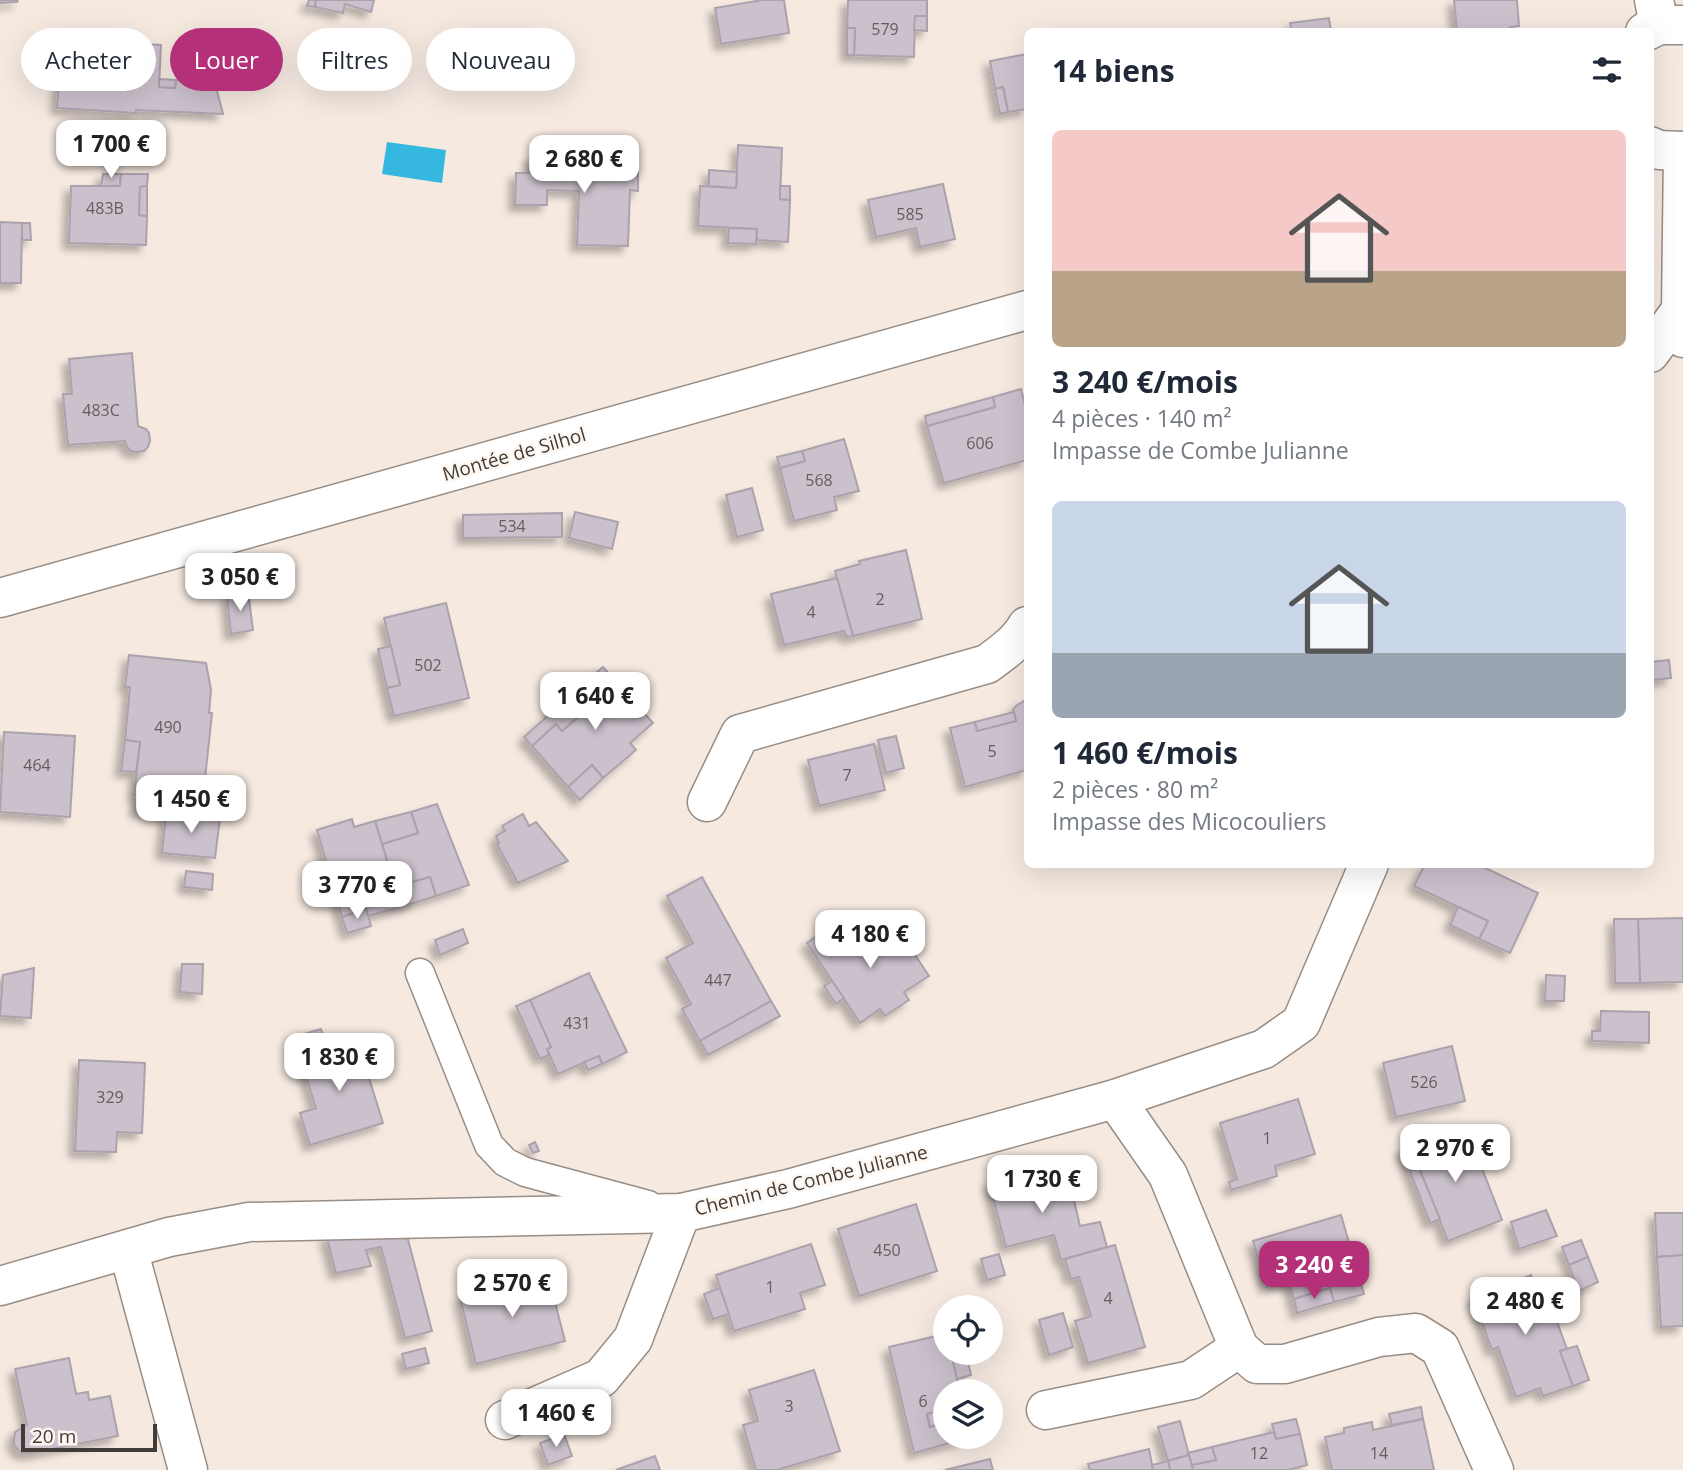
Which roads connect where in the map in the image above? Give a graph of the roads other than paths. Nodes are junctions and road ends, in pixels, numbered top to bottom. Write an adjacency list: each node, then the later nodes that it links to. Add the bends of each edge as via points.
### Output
1 (1654, 148): 2 (street)
2 (1683, 151): 4 (street)
3 (1024, 311): 6 (street, Montée de Silhol)
4 (1682, 324): 5 (street)
5 (1654, 349)
6 (0, 598)
7 (1024, 632): 8 (street, via 987,664 740,734)
8 (706, 802)
9 (1367, 868): 11 (street, Chemin de Combe Julianne, via 1301,1023 1264,1049)
10 (420, 974): 12 (lane, via 489,1144 505,1162 525,1172)
11 (1115, 1099): 12 (street, Chemin de Combe Julianne, via 788,1189); 15 (street, via 1168,1175)
12 (681, 1213): 13 (street, Chemin de Combe Julianne, via 249,1222); 17 (street, via 634,1339 601,1378)
13 (128, 1249): 14 (street, Chemin de Combe Julianne); 18 (street)
14 (0, 1286)
15 (1239, 1348): 16 (street, via 1191,1380); 19 (street, via 1257,1364 1286,1364 1379,1337 1416,1333 1440,1348)
16 (1046, 1410)
17 (505, 1420)
18 (188, 1470)
19 (1494, 1470)

